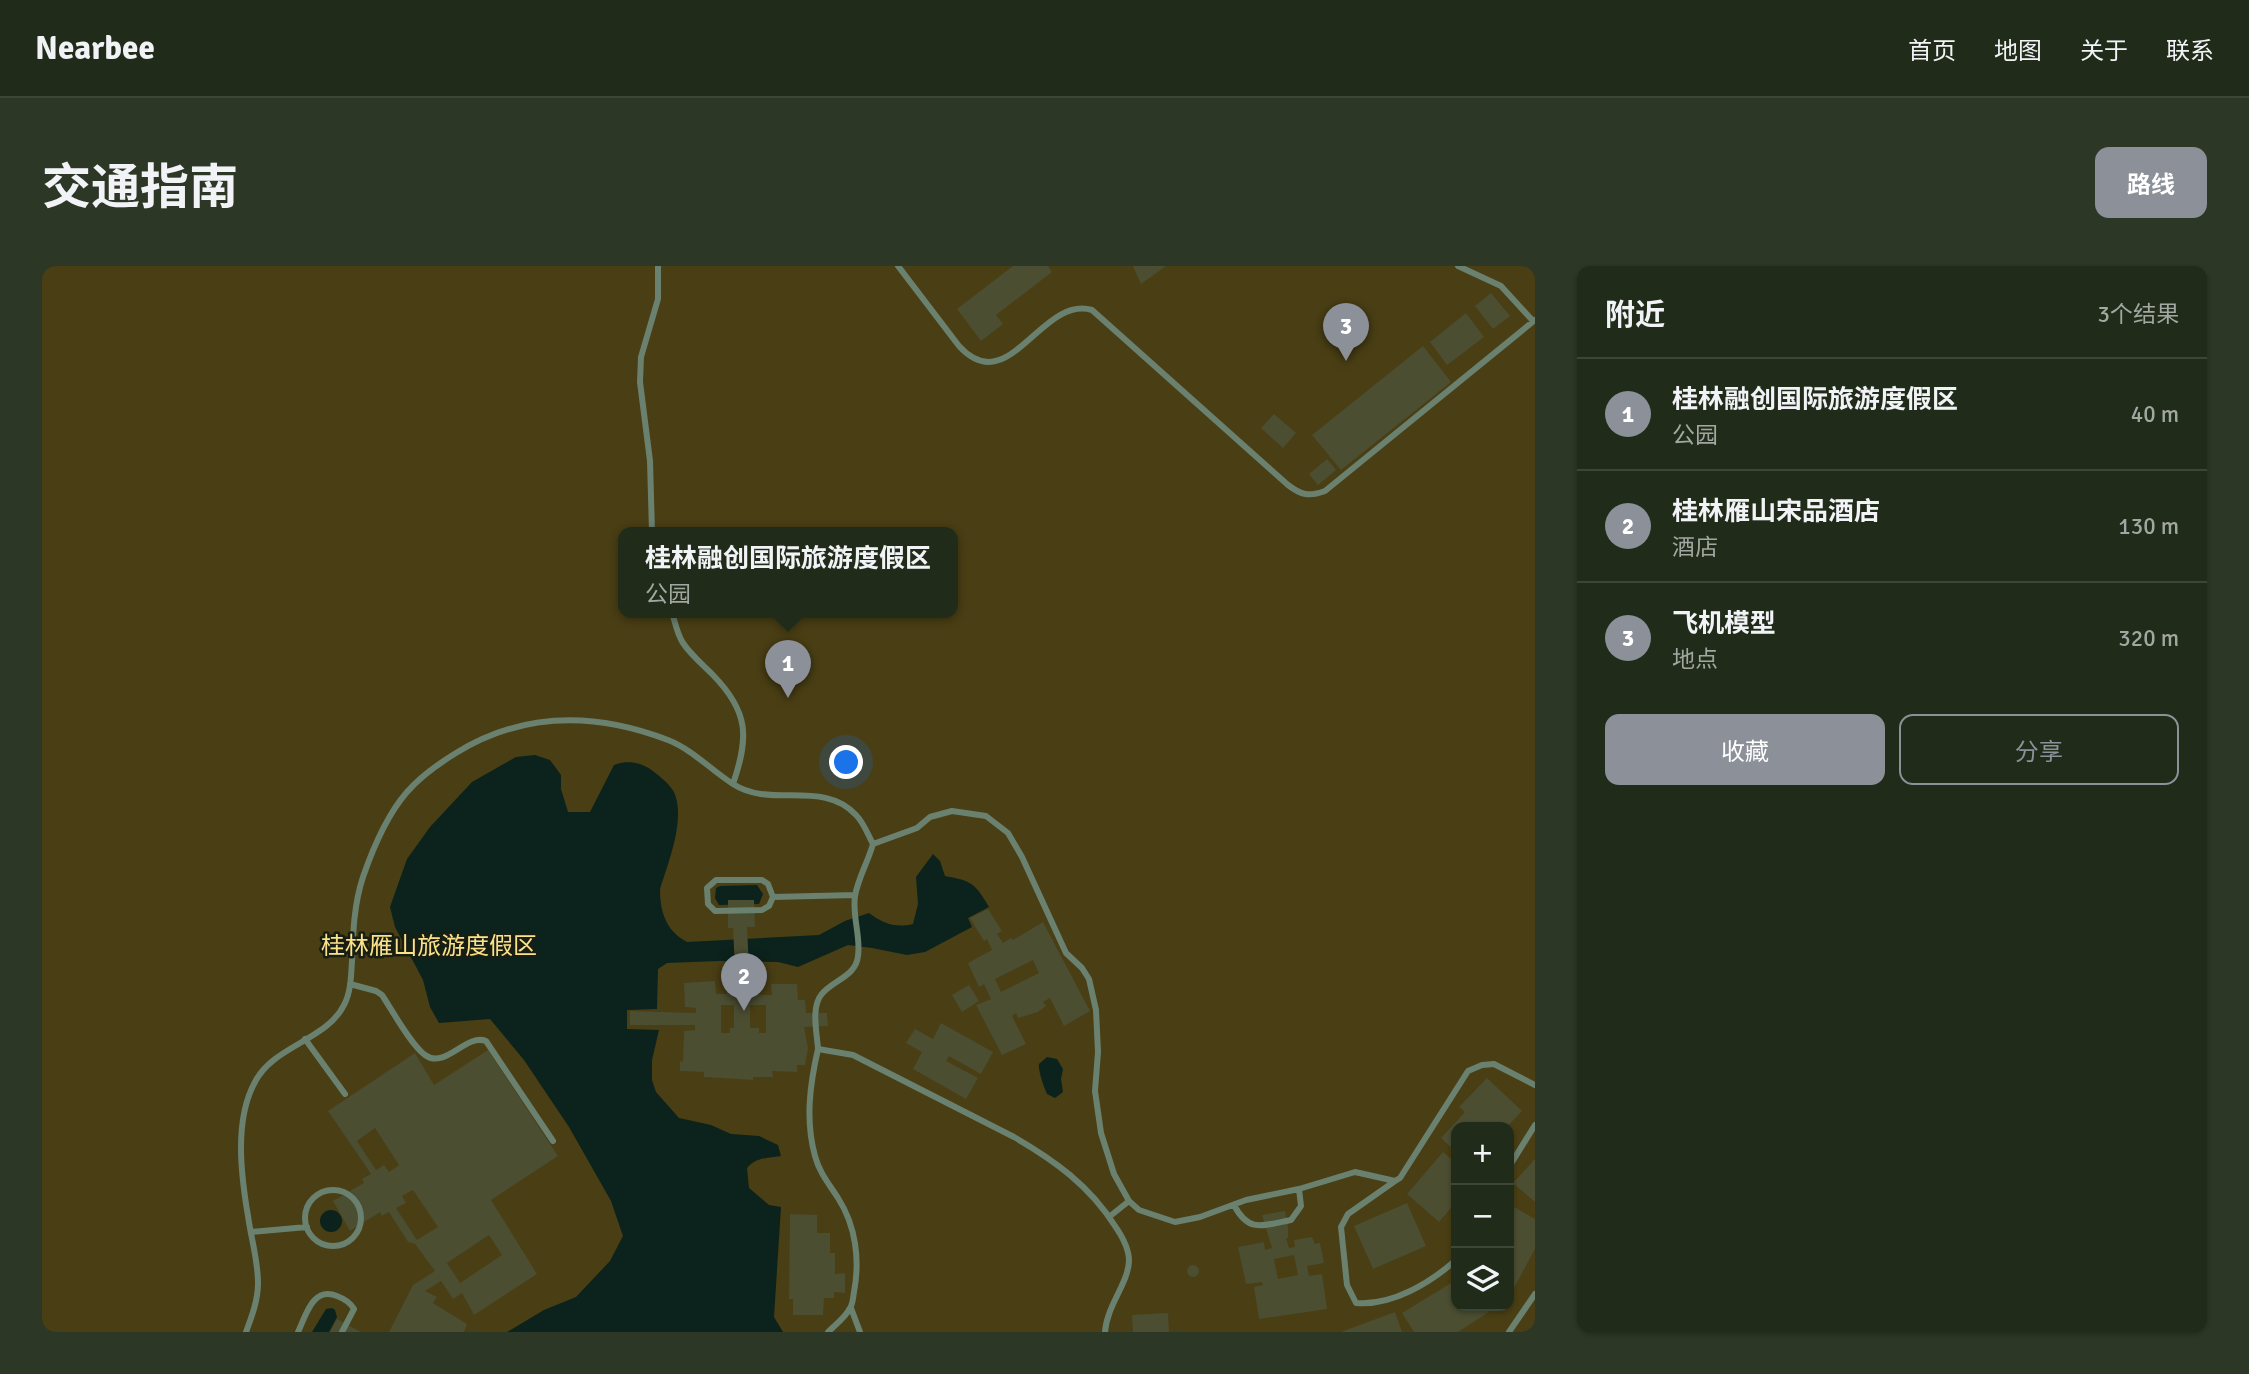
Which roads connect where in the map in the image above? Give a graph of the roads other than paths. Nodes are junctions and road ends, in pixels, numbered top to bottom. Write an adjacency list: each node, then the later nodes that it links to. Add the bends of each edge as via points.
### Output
1 (658, 266): 5 (lane, via 658,299 641,356 640,382 650,461)
2 (898, 266): 4 (lane, via 959,346 978,361 1002,359 1068,310 1092,310 1288,485 1310,496 1325,491)
3 (1458, 266): 4 (lane, via 1502,286)
4 (1534, 321)
5 (652, 527)
6 (673, 618): 7 (lane, via 690,653 726,689 742,719 744,743)
7 (733, 784): 8 (lane, via 764,795 802,794 837,800 859,817); 11 (lane, via 670,741 611,723 552,719 495,733 465,747 436,765 405,794 374,848 355,910)
8 (873, 844): 9 (lane); 21 (lane, via 953,811 986,816 1008,833 1066,953 1089,979 1098,1036 1096,1108 1111,1166)
9 (855, 895): 10 (lane); 13 (lane, via 858,956 849,974 821,994 816,1006)
10 (773, 897): 10 (lane, via 762,880 716,880 707,888 708,904 715,911 762,910)
11 (350, 984): 12 (lane, via 338,1015); 17 (lane, via 382,995 427,1056 440,1058 477,1039 486,1041)
12 (305, 1039): 15 (lane); 25 (lane, via 273,1060 250,1092 242,1153)
13 (818, 1049): 23 (lane, via 853,1055 1036,1150 1081,1183); 28 (lane, via 811,1080 811,1140 816,1160 855,1238)
14 (1535, 1085): 19 (lane, via 1494,1065 1468,1072)
15 (345, 1094)
16 (1535, 1125): 18 (lane)
17 (553, 1141)
18 (1514, 1159)
19 (1395, 1181): 20 (lane, via 1355,1172); 26 (lane, via 1348,1213 1341,1227 1347,1286 1356,1303 1376,1302 1412,1290)
20 (1299, 1189): 22 (lane); 22 (lane, via 1301,1206 1291,1220 1256,1226 1247,1223)
21 (1129, 1201): 22 (lane, via 1148,1215 1175,1222); 23 (lane)
22 (1234, 1205)
23 (1110, 1217): 34 (lane, via 1129,1258)
24 (307, 1227): 24 (lane, via 320,1243 337,1247 353,1239 360,1212 341,1191 322,1192 308,1205); 25 (lane)
25 (251, 1232): 29 (lane, via 258,1283)
26 (1451, 1265)
27 (1535, 1294): 35 (lane)
28 (851, 1308): 32 (lane); 33 (lane)
29 (246, 1332)
30 (298, 1332): 31 (lane, via 315,1299 329,1293 354,1309)
31 (342, 1332)
32 (828, 1332)
33 (860, 1332)
34 (1105, 1332)
35 (1509, 1332)

